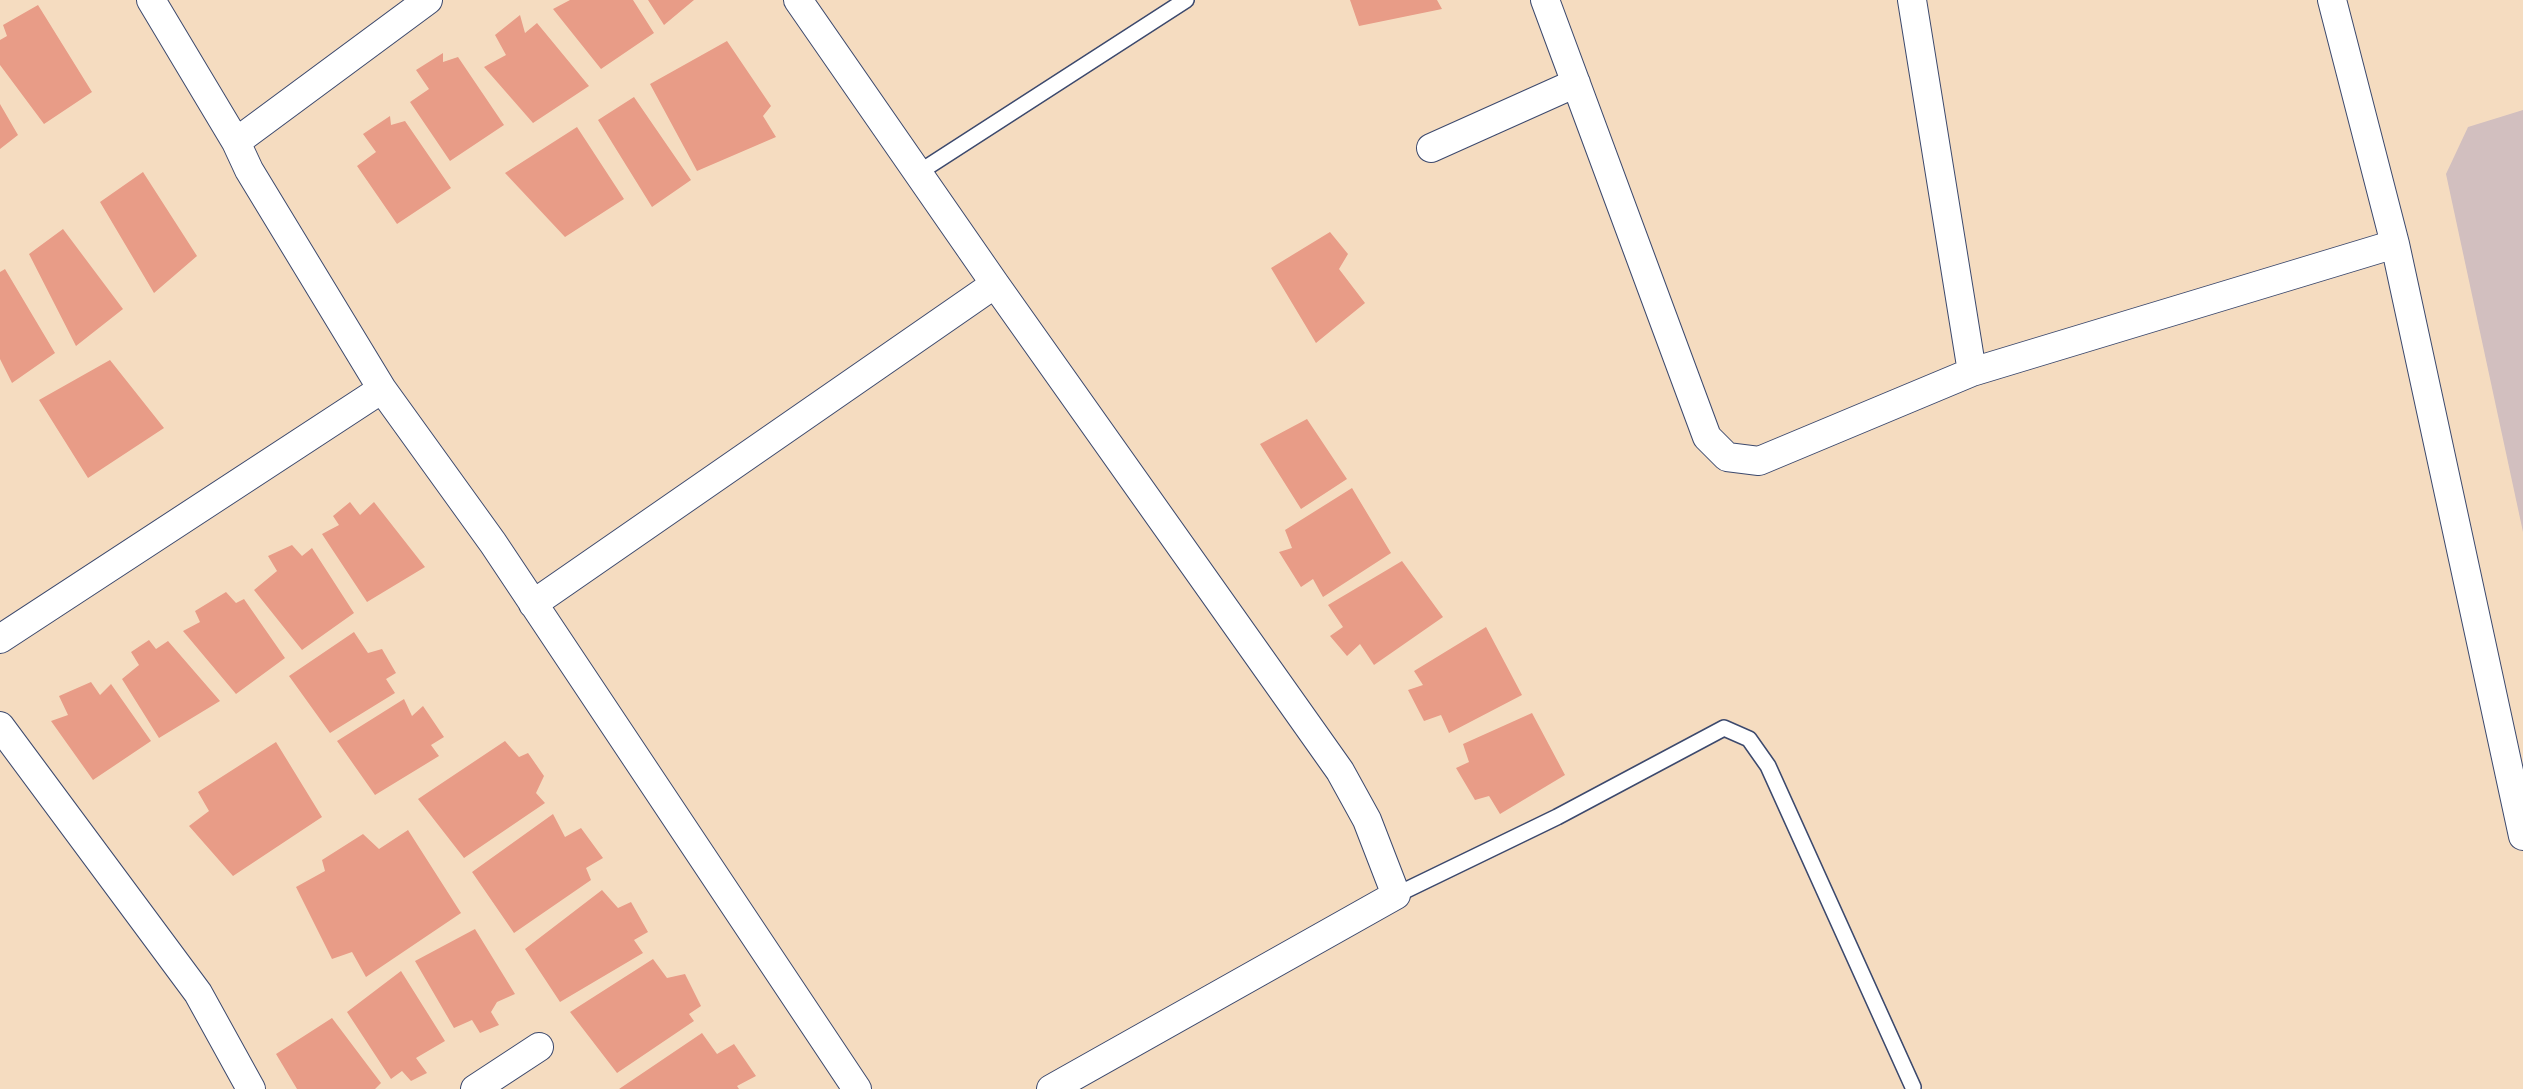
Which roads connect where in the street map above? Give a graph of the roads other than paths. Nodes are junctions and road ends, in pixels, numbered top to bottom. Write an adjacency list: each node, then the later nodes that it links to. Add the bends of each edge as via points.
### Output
1 (151, 0): 9 (street)
2 (428, 0): 9 (street)
3 (798, 0): 11 (street)
4 (1186, 0): 11 (lane)
5 (1545, 0): 8 (street)
6 (1912, 0): 14 (street)
7 (2332, 0): 12 (street)
8 (1576, 83): 10 (street); 14 (street, via 1707,437 1727,457 1759,461)
9 (236, 142): 15 (street, via 249,170)
10 (1431, 148)
11 (918, 173): 13 (street)
12 (2395, 244): 14 (street); 19 (street)
13 (995, 284): 16 (street); 20 (street, via 1340,771 1367,820)
14 (1972, 372)
15 (382, 389): 16 (street, via 494,543); 17 (street)
16 (533, 604): 25 (street)
17 (0, 639)
18 (0, 726): 23 (street, via 198,993)
19 (2523, 836)
20 (1396, 895): 22 (lane, via 1557,817 1724,728 1750,739 1768,766); 26 (street)
21 (539, 1046): 24 (street)
22 (1913, 1087)
23 (251, 1089)
24 (475, 1089)
25 (857, 1089)
26 (1051, 1089)

